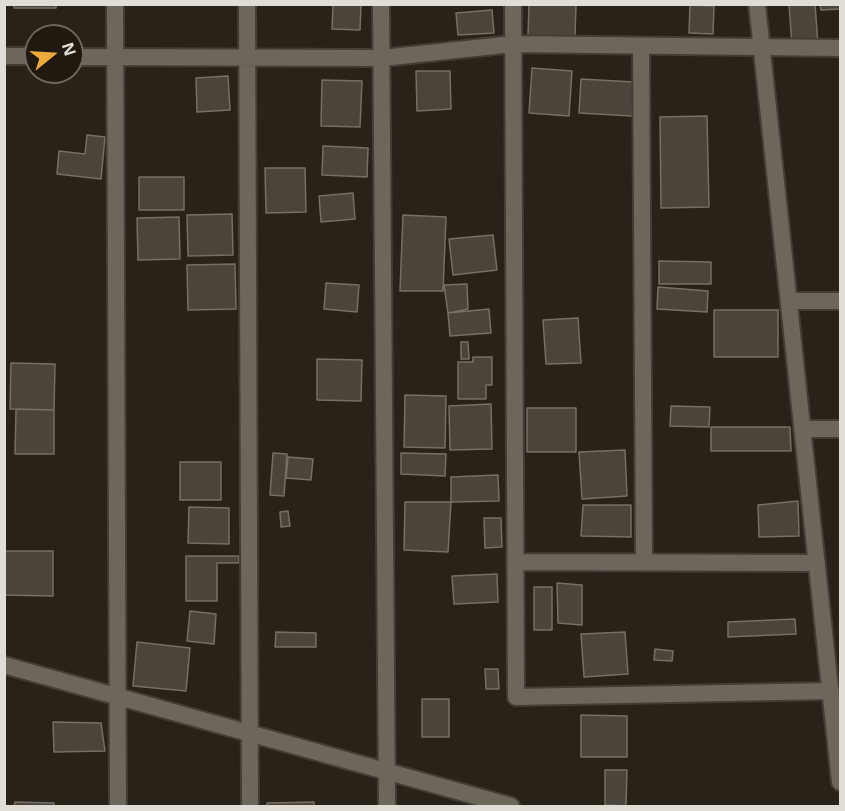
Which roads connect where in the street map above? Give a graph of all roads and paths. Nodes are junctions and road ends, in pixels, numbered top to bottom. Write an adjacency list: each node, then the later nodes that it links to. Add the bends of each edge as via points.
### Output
1 (115, 4): 13 (street)
2 (247, 4): 14 (street)
3 (381, 4): 15 (street)
4 (513, 4): 6 (street)
5 (757, 4): 8 (street)
6 (513, 44): 7 (street); 15 (street); 20 (street)
7 (641, 46): 8 (street); 21 (street)
8 (762, 47): 9 (street); 16 (street)
9 (840, 48)
10 (4, 56): 11 (street)
11 (24, 56)
12 (84, 57): 13 (street)
13 (115, 57): 14 (street); 25 (street)
14 (247, 57): 15 (street); 27 (street)
15 (382, 58): 28 (street)
16 (789, 301): 17 (street); 18 (street)
17 (840, 301)
18 (803, 429): 19 (street); 22 (street)
19 (840, 429)
20 (516, 562): 21 (street); 24 (street, via 516,697)
21 (644, 562): 22 (street)
22 (817, 563): 24 (street)
23 (4, 665): 25 (street)
24 (831, 691): 26 (street)
25 (118, 698): 27 (street); 30 (street)
26 (838, 728): 29 (street)
27 (249, 734): 28 (street); 31 (street)
28 (387, 772): 32 (street); 33 (street)
29 (840, 782)
30 (118, 807)
31 (250, 807)
32 (387, 807)
33 (511, 807)

